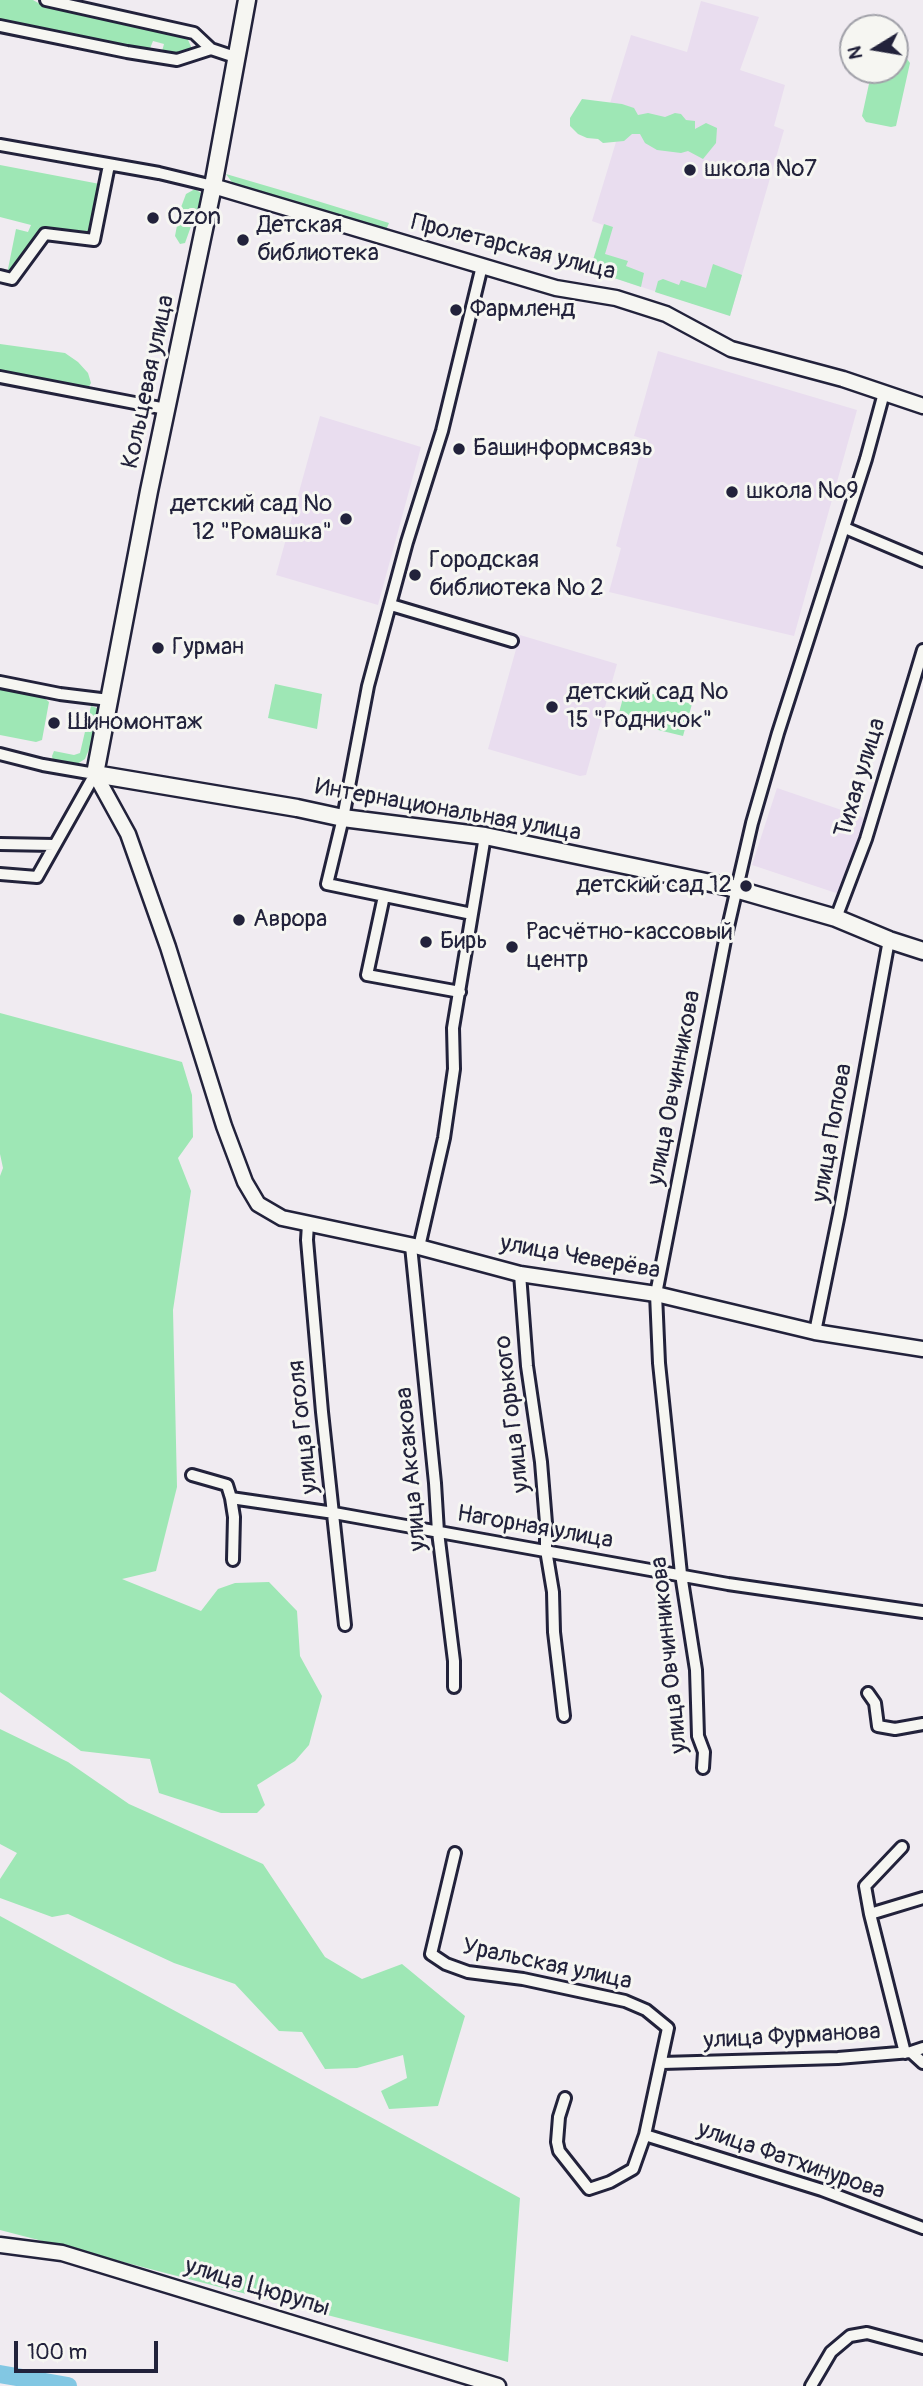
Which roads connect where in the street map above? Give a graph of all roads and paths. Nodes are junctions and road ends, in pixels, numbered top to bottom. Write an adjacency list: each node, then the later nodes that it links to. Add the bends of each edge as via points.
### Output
1 (46, 0): 4 (street, via 194,33)
2 (247, 0): 5 (main road, Кольцевая улица)
3 (0, 26): 4 (street, via 177,60)
4 (211, 49): 5 (street)
5 (236, 57): 8 (main road, Кольцевая улица)
6 (0, 145): 7 (street, Пролетарская улица)
7 (109, 165): 8 (street, Пролетарская улица); 10 (street, via 94,240 45,234 12,279)
8 (213, 186): 9 (street, Пролетарская улица); 14 (main road, Кольцевая улица)
9 (482, 266): 12 (street, Пролетарская улица, via 556,288 626,301 667,314 731,349); 17 (street, via 442,431)
10 (0, 276)
11 (0, 377): 14 (street)
12 (884, 393): 13 (street, Пролетарская улица); 15 (street, улица Овчинникова)
13 (923, 406)
14 (166, 409): 21 (main road, Кольцевая улица)
15 (845, 528): 16 (street); 29 (street, улица Овчинникова, via 778,733)
16 (923, 561)
17 (391, 605): 18 (street); 24 (street, via 368,686)
18 (512, 641)
19 (923, 650): 32 (street, Тихая улица, via 866,839)
20 (0, 682): 21 (street)
21 (108, 700): 23 (main road, Кольцевая улица)
22 (0, 754): 23 (street, Интернациональная улица)
23 (95, 774): 24 (main road, Интернациональная улица); 27 (street); 36 (street, улица Чеверёва, via 128,834 245,1182 258,1204 282,1218)
24 (343, 818): 25 (main road, Интернациональная улица); 30 (street, via 327,884)
25 (485, 836): 29 (main road, Интернациональная улица); 31 (street, улица Аксакова)
26 (0, 844): 27 (street)
27 (54, 845): 28 (street, via 37,877)
28 (0, 874)
29 (736, 889): 32 (main road, Интернациональная улица); 39 (street, улица Овчинникова)
30 (384, 896): 31 (street); 35 (street, via 367,975)
31 (472, 914): 35 (street, улица Аксакова)
32 (836, 918): 33 (main road, Интернациональная улица)
33 (889, 940): 34 (main road, Интернациональная улица); 40 (street, улица Попова)
34 (923, 951)
35 (460, 992): 37 (street, улица Аксакова, via 444,1138)
36 (308, 1224): 37 (street, улица Чеверёва); 44 (street, улица Гоголя)
37 (415, 1247): 38 (street, улица Чеверёва); 45 (street, улица Аксакова)
38 (520, 1274): 39 (street, улица Чеверёва); 46 (street, улица Горького)
39 (656, 1294): 40 (street, улица Чеверёва); 48 (street, улица Овчинникова)
40 (815, 1332): 41 (street, улица Чеверёва)
41 (923, 1349)
42 (192, 1475): 43 (street, via 227,1485)
43 (231, 1499): 44 (street, Нагорная улица); 47 (street)
44 (334, 1513): 45 (street, Нагорная улица); 50 (street, улица Гоголя)
45 (438, 1532): 46 (street, Нагорная улица); 51 (street, улица Аксакова)
46 (546, 1550): 48 (street, Нагорная улица); 53 (street, улица Горького)
47 (233, 1560)
48 (681, 1574): 49 (street, Нагорная улица); 55 (street, улица Овчинникова, via 696,1670)
49 (923, 1612)
50 (345, 1625)
51 (454, 1687)
52 (867, 1693): 54 (street, via 875,1703 878,1726 895,1729)
53 (564, 1716)
54 (923, 1724)
55 (703, 1768)
56 (902, 1847): 59 (street, via 864,1886)
57 (455, 1853): 62 (street, Уральская улица, via 430,1954 468,1972 523,1979 635,2005 668,2028)
58 (923, 1898): 59 (street)
59 (870, 1914): 61 (street)
60 (923, 2048): 61 (street, улица Фурманова)
61 (908, 2052): 62 (street, улица Фурманова); 63 (street)
62 (662, 2063): 65 (street, Уральская улица)
63 (923, 2063)
64 (565, 2098): 65 (street, Уральская улица, via 559,2117 559,2151 589,2189 633,2169)
65 (645, 2135): 66 (street, улица Фатхинурова, via 821,2190)
66 (923, 2228)
67 (0, 2245): 69 (street, улица Цюрупы, via 62,2253)
68 (923, 2348): 70 (street, via 867,2333 850,2336 831,2352)
69 (498, 2386)
70 (811, 2386)

